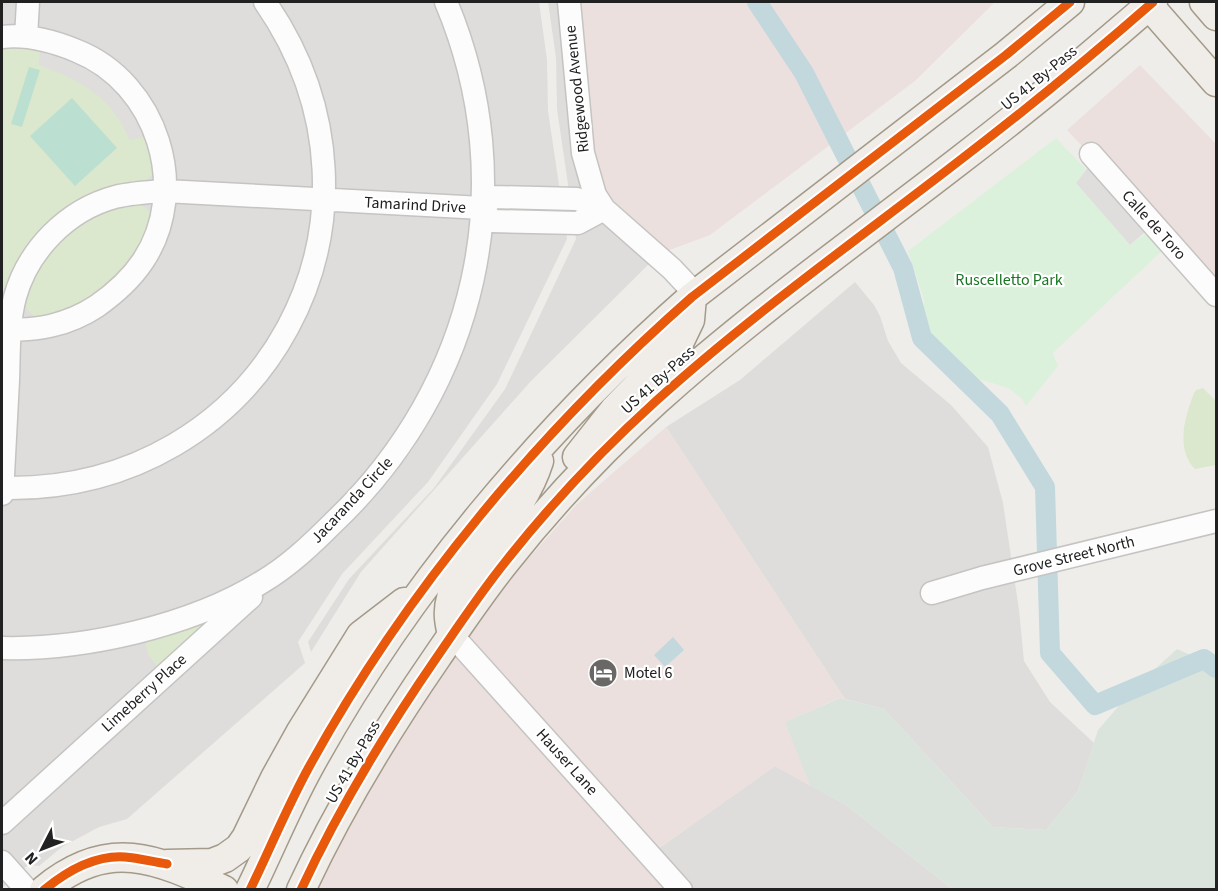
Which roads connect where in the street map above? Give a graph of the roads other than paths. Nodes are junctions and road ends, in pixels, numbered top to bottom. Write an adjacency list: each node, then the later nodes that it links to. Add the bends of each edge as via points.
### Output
1 (28, 2): 10 (street)
2 (265, 2): 14 (street, via 287,38 310,94 322,150)
3 (446, 2): 15 (street, Jacaranda Circle, via 461,40 476,103 483,169)
4 (569, 2): 16 (street, Ridgewood Avenue, via 582,153 590,182)
5 (1071, 2): 18 (main road)
6 (1204, 2): 8 (main road)
7 (1149, 3): 11 (main road); 23 (main road, US 41 By-Pass, via 1053,86 783,294 656,400)
8 (1216, 16)
9 (2, 37): 10 (street)
10 (26, 37): 13 (street, via 66,46 95,60 135,95 156,133)
11 (1216, 81)
12 (1091, 154): 17 (street, Calle de Toro)
13 (165, 191): 14 (street, Tamarind Drive); 19 (street, Tamarind Drive, via 102,201 57,230 24,274); 19 (street, via 150,248 134,273 115,292 69,321 40,328)
14 (324, 200): 15 (street, Tamarind Drive); 21 (street, via 312,266 288,325 255,379 224,410 188,438 129,468 64,484)
15 (482, 208): 16 (street, Tamarind Drive, via 493,196 577,199); 25 (street, Jacaranda Circle, via 466,308 431,395 414,426 372,483)
16 (604, 209): 18 (street, Tamarind Drive, via 682,279)
17 (1216, 295)
18 (692, 297): 20 (main road, via 625,358); 23 (main road, via 690,320 679,343 615,409 581,451)
19 (6, 329): 21 (street, Tamarind Drive)
20 (545, 442): 26 (main road); 28 (main road, via 524,497 456,587 449,609)
21 (2, 488): 22 (street, Tamarind Drive)
22 (2, 494)
23 (562, 495): 28 (main road, US 41 By-Pass, via 506,561)
24 (1216, 521): 27 (street, Grove Street North)
25 (288, 564): 29 (street, Jacaranda Circle, via 235,596 159,626 69,645); 30 (street, Limeberry Place)
26 (427, 584): 32 (main road, via 361,634 300,733 239,848 212,863); 36 (main road, via 362,678 308,768)
27 (932, 593)
28 (453, 635): 37 (main road, US 41 By-Pass, via 399,712); 38 (street, Hauser Lane)
29 (2, 648)
30 (2, 822)
31 (2, 862): 33 (street)
32 (167, 864): 34 (main road, via 125,857 102,859 69,872); 35 (main road)
33 (27, 890)
34 (44, 890)
35 (224, 890)
36 (250, 890)
37 (301, 890)
38 (681, 890)

